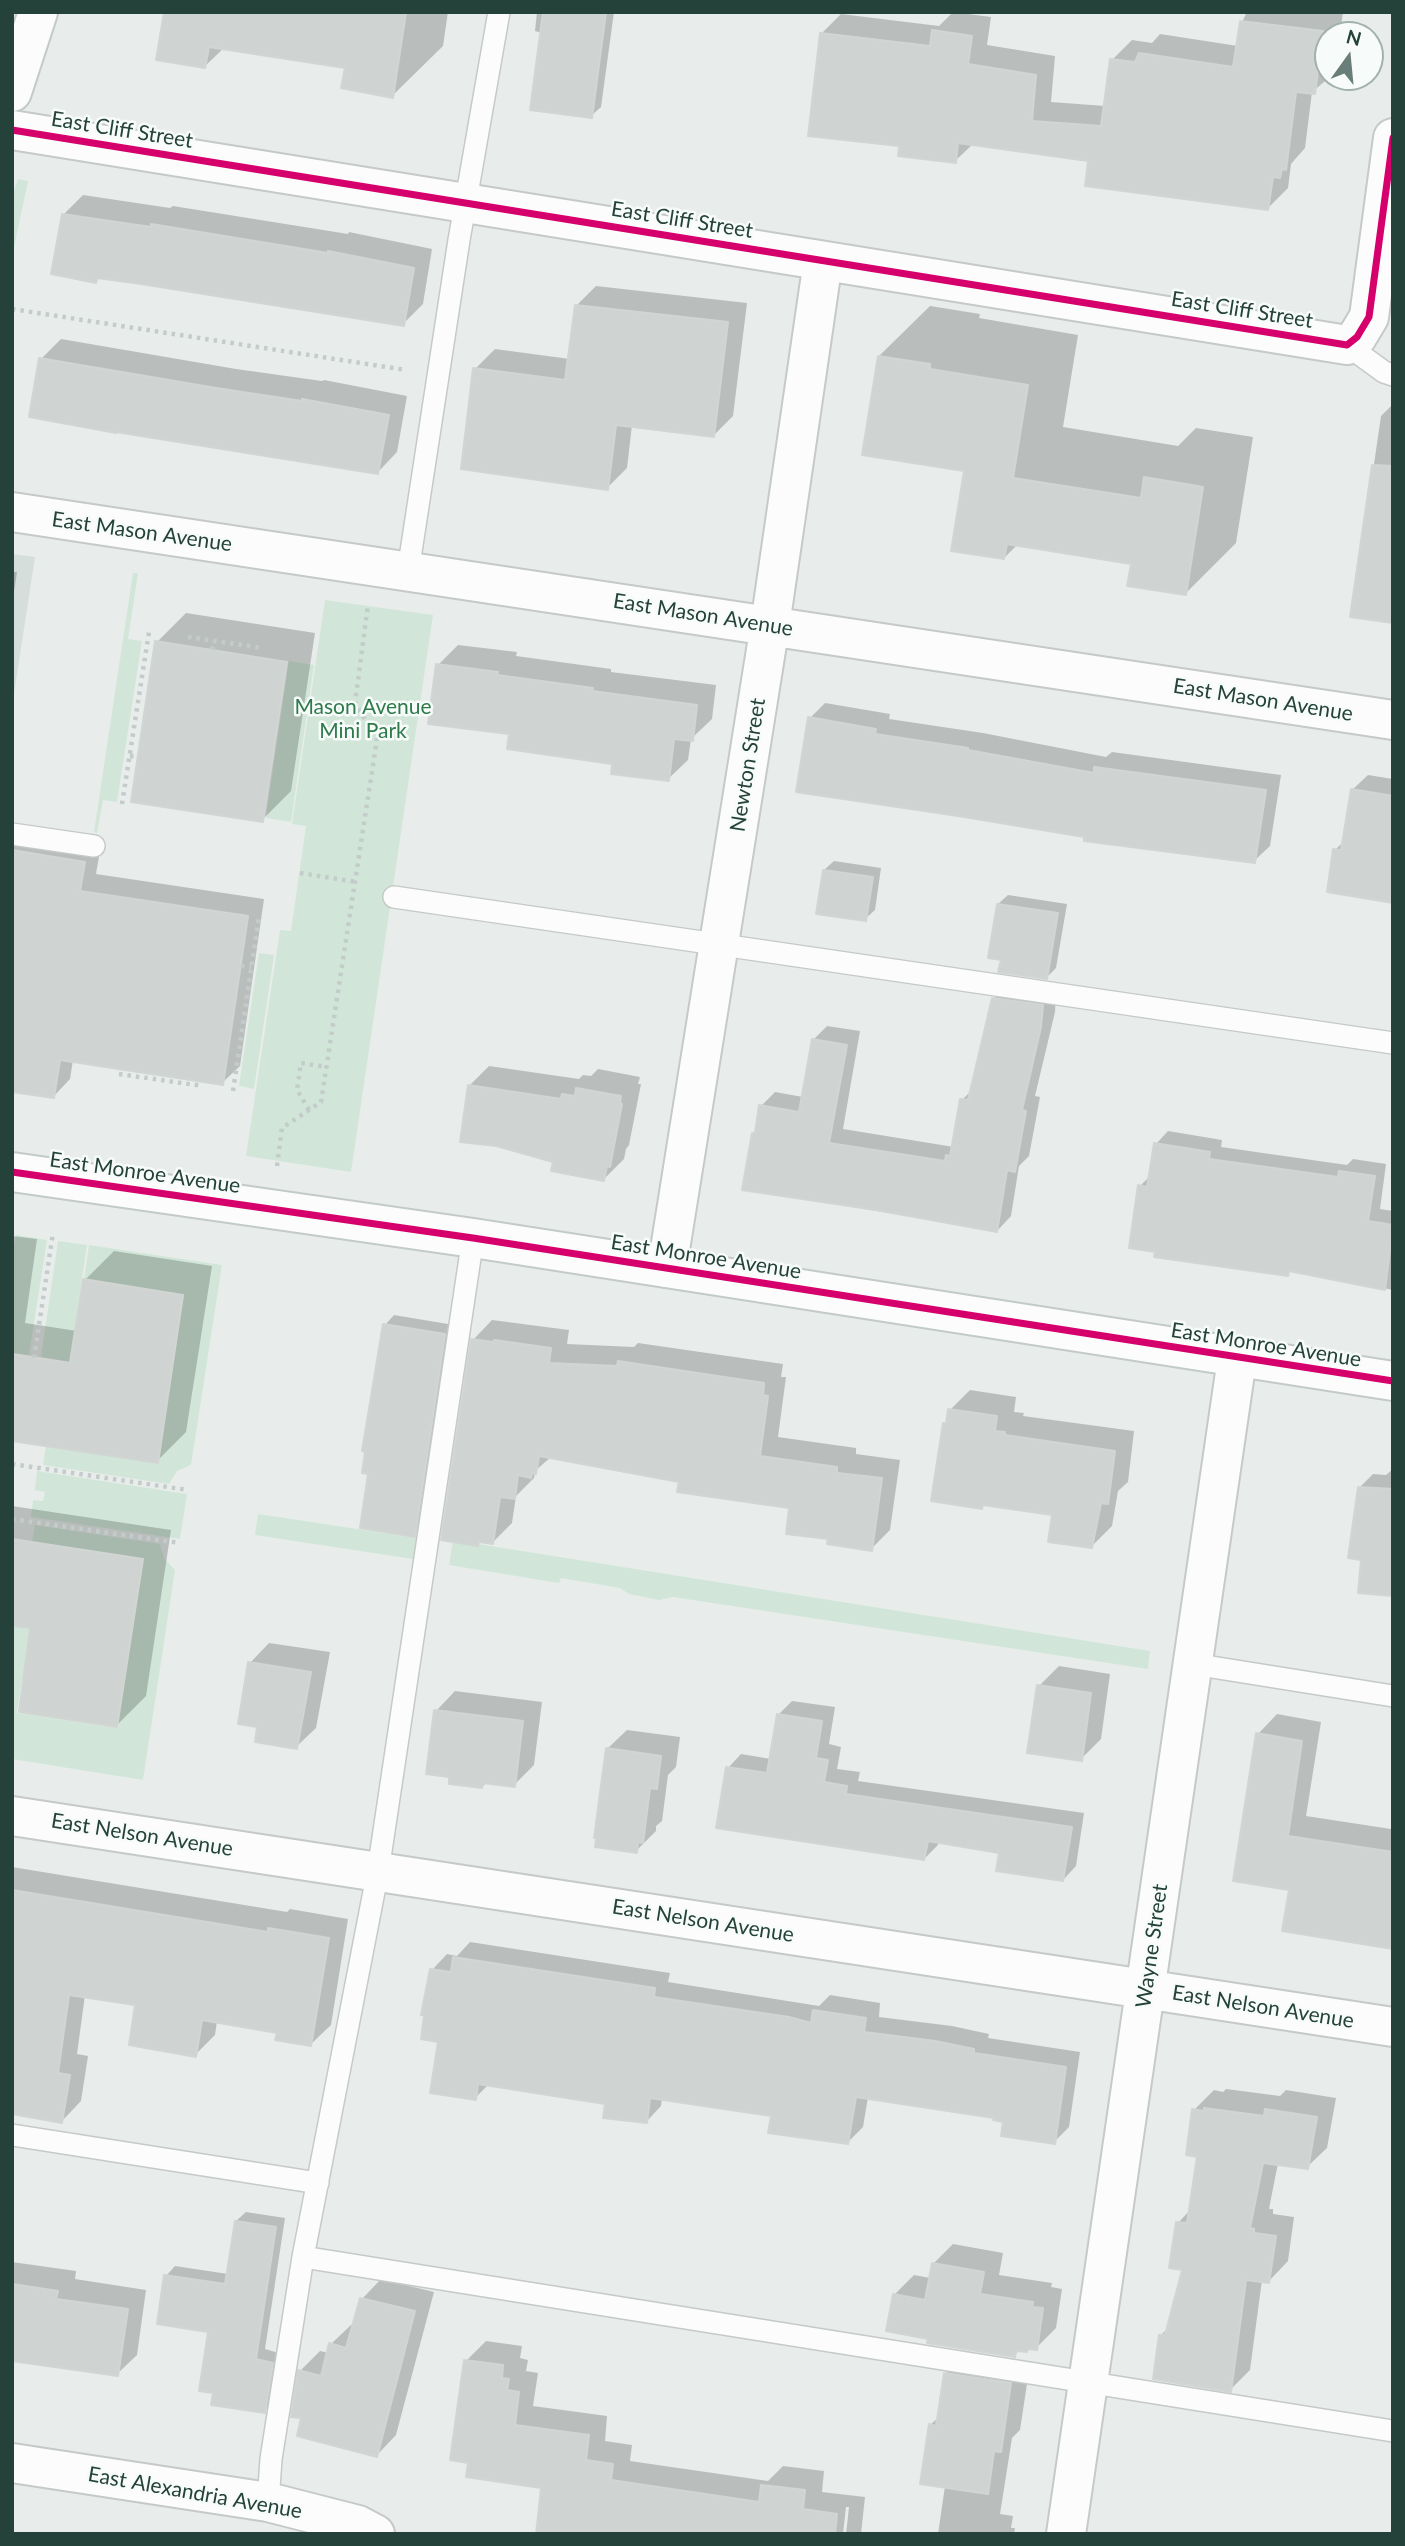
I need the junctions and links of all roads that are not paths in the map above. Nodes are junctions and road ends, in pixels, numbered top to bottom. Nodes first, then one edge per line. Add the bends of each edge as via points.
1 (38, 12) edge
2 (499, 12) edge
3 (12, 92) edge
4 (12, 130) edge
5 (1393, 138) edge
6 (467, 203) junction
7 (823, 261) junction
8 (1347, 345) junction
9 (1393, 375) edge
10 (12, 512) edge
11 (408, 571) junction
12 (770, 625) junction
13 (1393, 720) edge
14 (12, 834) edge
15 (94, 846) dead end
16 (394, 897) road end
17 (720, 943) junction
18 (1393, 1043) edge
19 (12, 1172) edge
20 (473, 1238) junction
21 (667, 1268) junction
22 (1237, 1359) junction
23 (1393, 1381) edge
24 (1193, 1664) junction
25 (1393, 1696) edge
26 (12, 1816) edge
27 (379, 1871) junction
28 (1146, 1988) junction
29 (1393, 2027) edge
30 (12, 2135) edge
31 (317, 2183) junction
32 (303, 2258) junction
33 (1088, 2383) junction
34 (1393, 2431) edge
35 (12, 2463) edge
36 (266, 2518) edge
37 (375, 2534) edge
38 (1066, 2534) edge

1 - 3 street
2 - 6 lane
4 - 6 street, East Cliff Street
5 - 8 street via 1369,317
6 - 7 street, East Cliff Street
6 - 11 lane
7 - 8 street, East Cliff Street
7 - 12 street, Newton Street
8 - 9 lane
10 - 11 street, East Mason Avenue
11 - 12 street, East Mason Avenue
12 - 13 street, East Mason Avenue
12 - 17 street, Newton Street
14 - 15 lane
16 - 17 lane
17 - 18 lane
17 - 21 street, Newton Street
19 - 20 street, East Monroe Avenue
20 - 21 street, East Monroe Avenue
20 - 27 lane via 437,1550
21 - 22 street, East Monroe Avenue
22 - 23 street, East Monroe Avenue
22 - 24 street, Wayne Street
24 - 25 lane
24 - 28 street, Wayne Street
26 - 27 street, East Nelson Avenue
27 - 28 street, East Nelson Avenue
27 - 31 lane
28 - 29 street, East Nelson Avenue
28 - 33 street, Wayne Street
30 - 31 lane
31 - 32 lane
32 - 33 lane
32 - 36 lane
33 - 34 lane
33 - 38 street, Wayne Street
35 - 36 street, East Alexandria Avenue
36 - 37 street, East Alexandria Avenue via 358,2525

